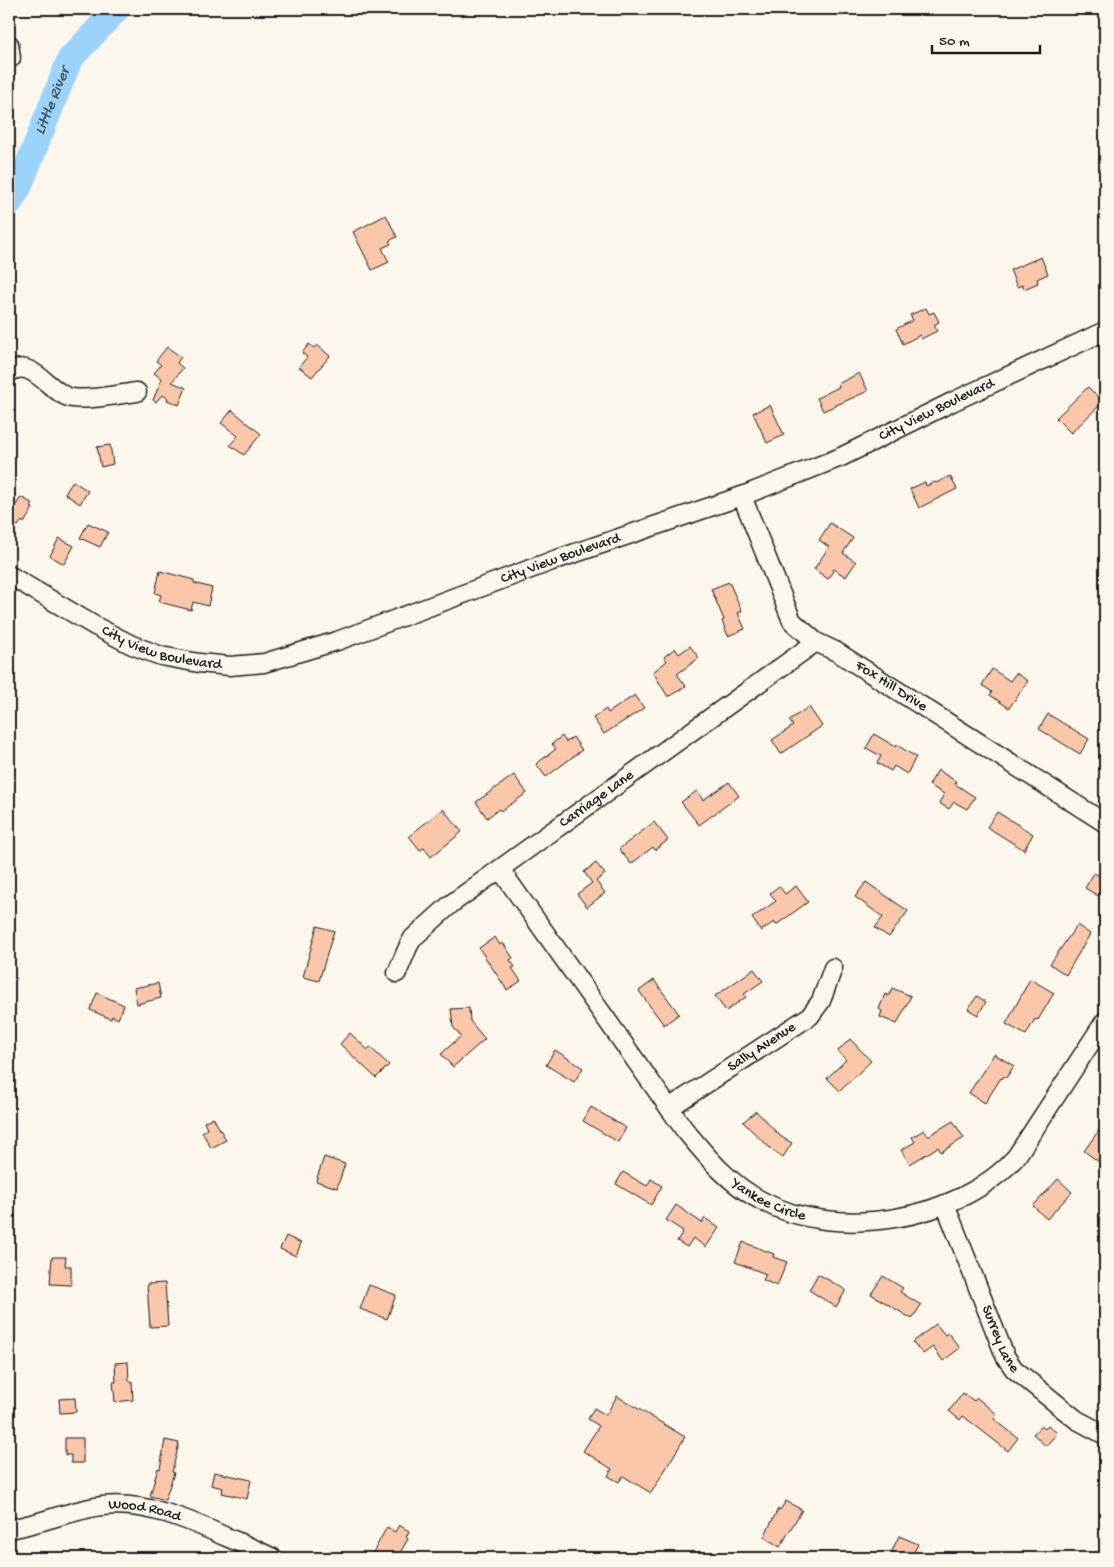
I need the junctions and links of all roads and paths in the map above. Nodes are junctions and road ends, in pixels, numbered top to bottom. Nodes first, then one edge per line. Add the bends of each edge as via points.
1 (1105, 331) edge
2 (9, 373) edge
3 (137, 392) dead end
4 (742, 496) junction
5 (9, 575) edge
6 (816, 642) junction
7 (1105, 823) edge
8 (500, 869) junction
9 (833, 968) dead end
10 (397, 973) dead end
11 (1105, 1021) edge
12 (669, 1108) junction
13 (945, 1204) junction
14 (1105, 1435) edge
15 (9, 1528) edge
16 (273, 1558) edge

1 - 4 street, City View Boulevard via 841,457
2 - 3 street via 22,367 67,397 80,399
4 - 5 street, City View Boulevard via 264,663 230,666 161,656 95,626
4 - 6 street, Fox Hill Drive via 792,621
6 - 7 street, Fox Hill Drive via 837,652
6 - 8 street, Carriage Lane
8 - 10 street, Carriage Lane via 451,904 414,938
8 - 12 street, Yankee Circle
9 - 12 street, Sally Avenue via 821,1001 810,1016
11 - 13 street, Yankee Circle via 1016,1157 985,1184
12 - 13 street, Yankee Circle via 724,1175 752,1196 785,1212 819,1220 880,1222
13 - 14 street, Surrey Lane via 1005,1356 1014,1369 1077,1420
15 - 16 street, Wood Road via 102,1506 128,1506 194,1522

